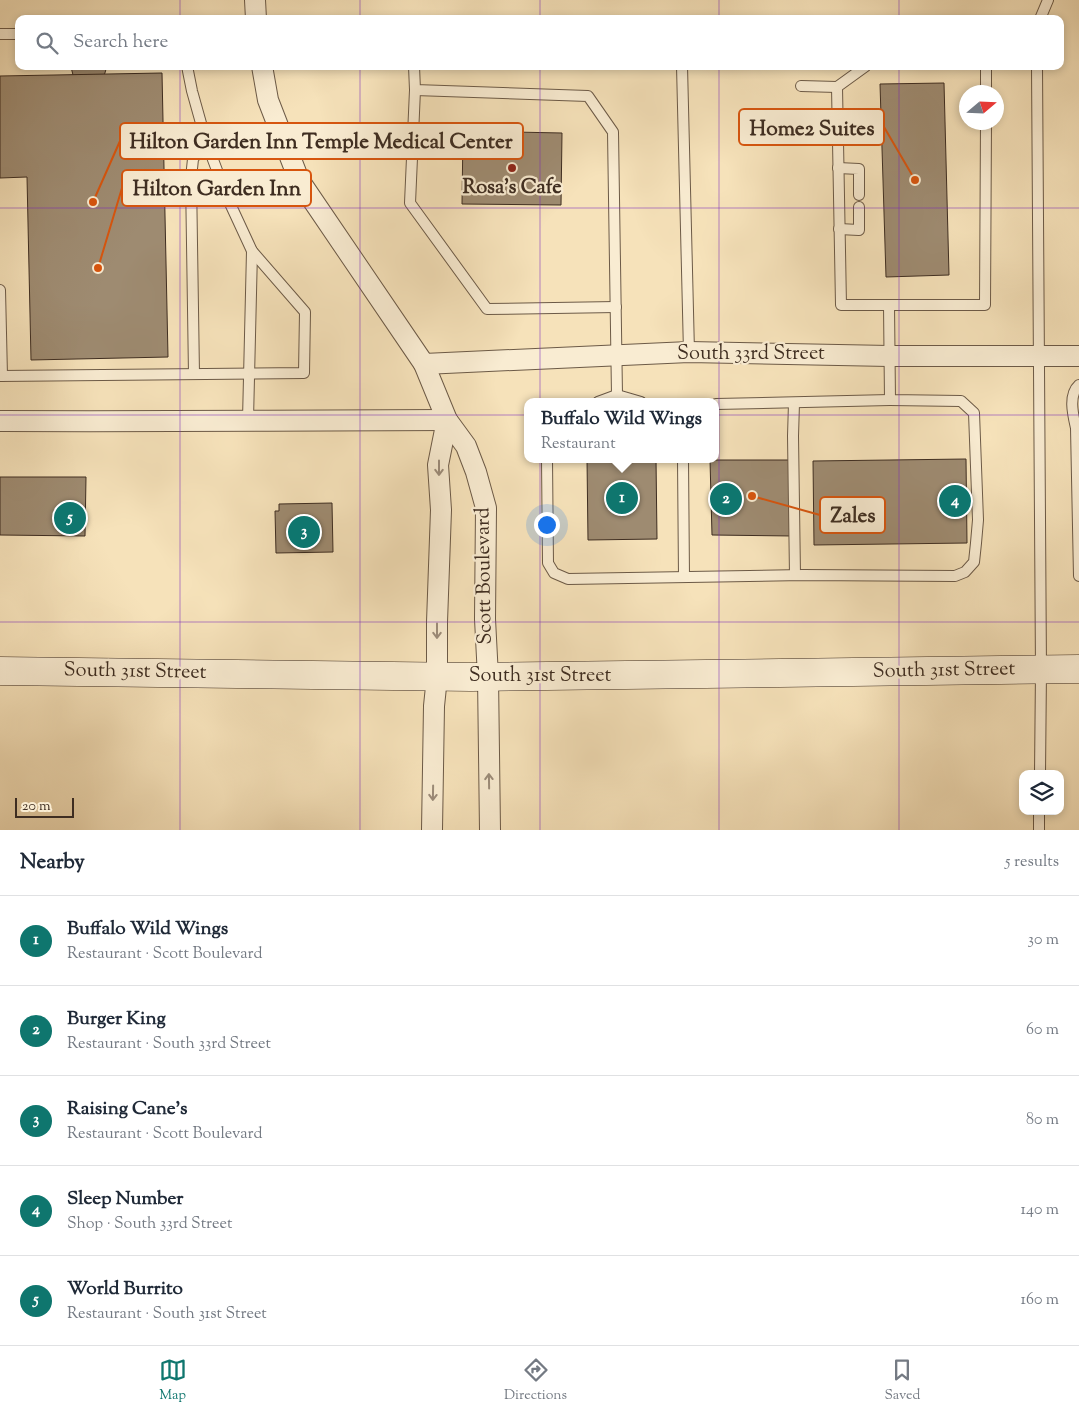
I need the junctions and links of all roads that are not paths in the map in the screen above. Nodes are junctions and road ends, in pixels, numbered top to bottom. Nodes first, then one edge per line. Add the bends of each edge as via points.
1 (255, 0) edge
2 (1048, 0) edge
3 (256, 15) edge
4 (1042, 15) edge
5 (0, 34) edge
6 (15, 34) edge
7 (188, 70) edge
8 (263, 70) edge
9 (414, 70) edge
10 (682, 70) edge
11 (860, 70) edge
12 (986, 70) edge
13 (1037, 70) edge
14 (986, 85) edge
15 (801, 86) dead end
16 (837, 87) junction
17 (415, 90) junction
18 (986, 130) edge
19 (206, 141) junction
20 (838, 168) junction
21 (859, 195) dead end
22 (859, 207) dead end
23 (839, 229) junction
24 (252, 251) junction
25 (0, 290) edge
26 (890, 305) junction
27 (616, 308) junction
28 (689, 352) junction
29 (617, 356) junction
30 (889, 356) junction
31 (1038, 356) junction
32 (1079, 356) edge
33 (424, 364) junction
34 (194, 374) junction
35 (248, 374) junction
36 (1, 376) edge
37 (1079, 385) edge
38 (617, 395) junction
39 (609, 398) edge
40 (627, 398) edge
41 (890, 400) junction
42 (794, 402) junction
43 (719, 404) edge
44 (248, 420) junction
45 (447, 420) junction
46 (0, 421) edge
47 (1078, 424) edge
48 (547, 463) edge
49 (683, 463) edge
50 (795, 575) junction
51 (1079, 576) edge
52 (684, 577) junction
53 (1041, 670) junction
54 (1079, 670) edge
55 (0, 671) edge
56 (488, 676) junction
57 (436, 677) junction
58 (1040, 770) edge
59 (1039, 815) edge
60 (432, 830) edge
61 (490, 830) edge
62 (1039, 830) edge

1 - 3 street
2 - 4 lane
5 - 6 lane
7 - 19 lane
8 - 33 street, Scott Boulevard via 268,100 299,180
9 - 17 lane
10 - 28 lane
11 - 16 lane
12 - 14 lane
13 - 31 lane
15 - 16 lane
16 - 20 lane
17 - 27 lane via 410,203 487,309
17 - 27 lane via 588,96 613,132
18 - 26 lane via 985,305
19 - 24 lane
19 - 34 lane via 193,159 191,178
20 - 21 lane via 859,169
20 - 23 lane
22 - 23 lane via 859,230
23 - 26 lane via 841,305
24 - 35 lane
24 - 35 lane via 305,312 304,373
25 - 36 lane
26 - 30 lane
27 - 29 lane
28 - 29 street, South 33rd Street
28 - 30 street, South 33rd Street
29 - 33 street, South 33rd Street
29 - 38 lane
30 - 31 street, South 33rd Street
30 - 41 lane
31 - 32 street, South 33rd Street
31 - 53 lane
33 - 45 street, Scott Boulevard
34 - 35 lane
34 - 36 lane
35 - 44 lane
37 - 47 lane via 1072,403
38 - 39 lane
38 - 40 lane
41 - 42 lane
41 - 50 lane via 961,401 974,413 978,520 974,562 965,572 955,576
42 - 43 lane
42 - 50 lane
44 - 45 street
44 - 46 street
45 - 56 street, Scott Boulevard via 466,446 486,508
45 -> 57 street via 438,465 441,510
47 - 51 lane
48 - 52 lane via 548,563 554,573 568,579
49 - 52 lane
50 - 52 lane
53 - 54 main road, South 31st Street
53 - 56 main road, South 31st Street
53 - 58 lane
55 - 57 main road, South 31st Street
56 - 57 main road, South 31st Street
61 -> 56 street, Scott Boulevard
57 -> 60 street
59 - 62 lane

